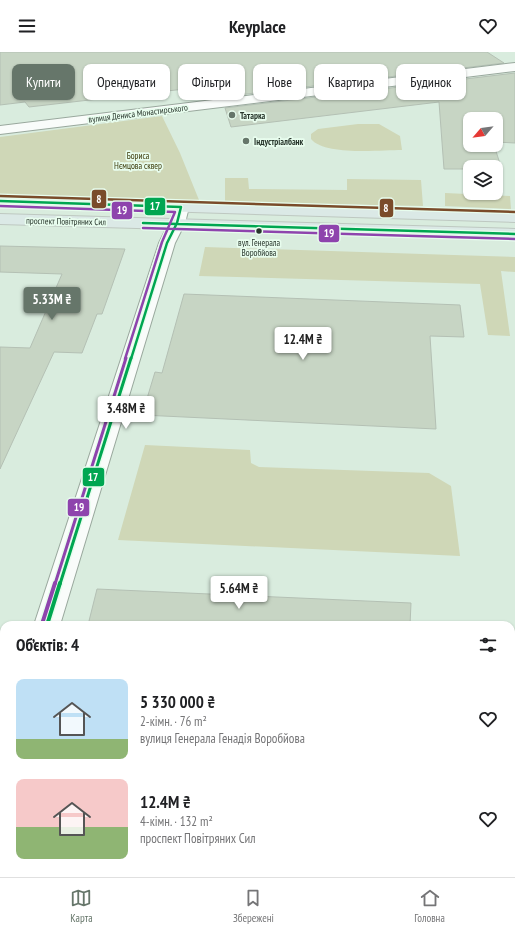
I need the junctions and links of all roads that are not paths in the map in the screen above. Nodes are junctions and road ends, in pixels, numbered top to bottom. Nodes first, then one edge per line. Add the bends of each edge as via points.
1 (515, 68) edge
2 (0, 130) edge
3 (0, 201) edge
4 (179, 215) junction
5 (515, 217) edge
6 (0, 219) edge
7 (515, 234) edge
8 (48, 621) edge

1 - 2 street, вулиця Дениса Монастирського
3 - 4 main road, проспект Повітряних Сил
4 - 5 main road, проспект Повітряних Сил
4 - 6 main road, проспект Повітряних Сил
4 - 7 main road, проспект Повітряних Сил
4 - 8 street via 165,251

